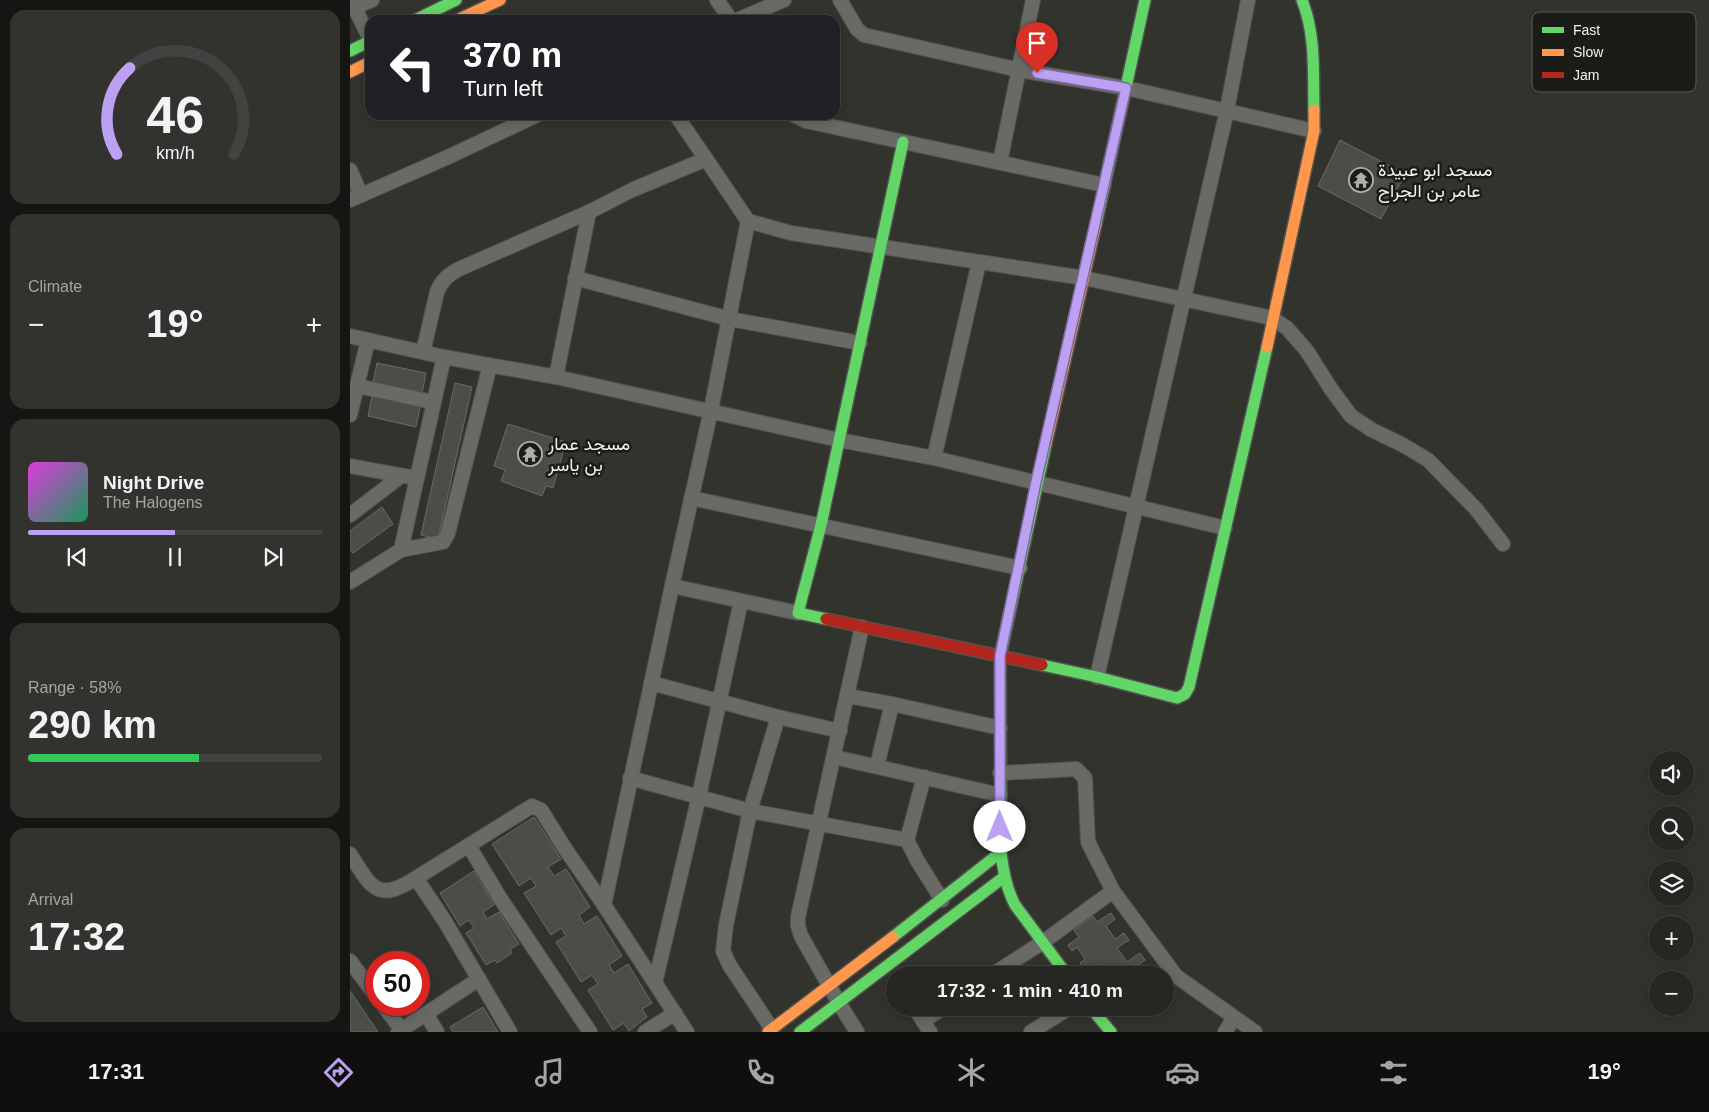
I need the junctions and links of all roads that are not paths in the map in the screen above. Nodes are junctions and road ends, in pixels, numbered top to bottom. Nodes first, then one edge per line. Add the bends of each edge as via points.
1 (372, 0) edge
2 (456, 0) edge
3 (500, 0) edge
4 (717, 0) edge
5 (784, 0) edge
6 (840, 0) edge
7 (1033, 0) edge
8 (1146, 0) edge
9 (1248, 0) edge
10 (1302, 0) edge
11 (353, 3) edge
12 (425, 15) edge
13 (468, 15) edge
14 (728, 15) edge
15 (749, 15) edge
16 (365, 29) edge
17 (365, 43) edge
18 (350, 51) edge
19 (365, 64) edge
20 (1019, 70) junction
21 (350, 72) edge
22 (1126, 88) junction
23 (1227, 110) junction
24 (526, 120) edge
25 (679, 120) edge
26 (804, 120) edge
27 (1314, 131) junction
28 (904, 142) junction
29 (706, 159) junction
30 (1000, 162) junction
31 (350, 170) edge
32 (1104, 185) junction
33 (353, 200) edge
34 (589, 212) junction
35 (748, 221) junction
36 (881, 247) junction
37 (979, 262) junction
38 (575, 278) junction
39 (1084, 278) junction
40 (1183, 298) junction
41 (1272, 318) junction
42 (730, 319) junction
43 (350, 336) edge
44 (368, 340) junction
45 (860, 343) junction
46 (423, 352) junction
47 (444, 357) junction
48 (490, 365) junction
49 (556, 376) junction
50 (357, 386) junction
51 (434, 402) junction
52 (711, 410) junction
53 (350, 414) edge
54 (839, 440) junction
55 (934, 458) junction
56 (350, 466) edge
57 (401, 476) junction
58 (416, 478) junction
59 (1036, 482) junction
60 (691, 498) junction
61 (1137, 506) junction
62 (350, 515) edge
63 (821, 526) junction
64 (1225, 528) junction
65 (1503, 544) dead end
66 (401, 550) junction
67 (1020, 568) junction
68 (350, 582) edge
69 (672, 586) junction
70 (741, 600) junction
71 (798, 613) junction
72 (862, 627) junction
73 (1000, 656) junction
74 (1097, 677) junction
75 (651, 683) junction
76 (848, 696) junction
77 (719, 702) junction
78 (892, 704) junction
79 (778, 717) junction
80 (1000, 728) junction
81 (840, 730) junction
82 (834, 757) junction
83 (877, 766) junction
84 (1000, 773) junction
85 (924, 776) junction
86 (630, 778) junction
87 (1000, 795) junction
88 (699, 796) junction
89 (750, 811) junction
90 (818, 823) junction
91 (907, 840) junction
92 (469, 846) junction
93 (1001, 852) junction
94 (350, 854) edge
95 (1004, 877) junction
96 (416, 878) junction
97 (1113, 891) junction
98 (942, 900) junction
99 (604, 905) junction
100 (1043, 942) junction
101 (350, 961) edge
102 (897, 966) edge
103 (1006, 966) edge
104 (1060, 966) edge
105 (886, 974) edge
106 (479, 979) junction
107 (365, 981) edge
108 (655, 983) junction
109 (829, 985) junction
110 (839, 1004) junction
111 (430, 1011) edge
112 (674, 1013) junction
113 (390, 1016) edge
114 (423, 1016) edge
115 (427, 1016) edge
116 (935, 1016) edge
117 (1056, 1016) edge
118 (1098, 1016) edge
119 (1234, 1018) junction
120 (926, 1026) edge
121 (399, 1030) edge
122 (770, 1031) edge
123 (437, 1032) edge
124 (510, 1032) edge
125 (590, 1032) edge
126 (645, 1032) edge
127 (686, 1032) edge
128 (800, 1032) edge
129 (857, 1032) edge
130 (1031, 1032) edge
131 (1111, 1032) edge
132 (1225, 1032) edge
133 (1255, 1032) edge

1 - 11 street
2 - 12 street
3 - 13 street
4 - 14 street
5 - 15 street
6 - 20 street via 864,35
7 - 20 street
8 - 22 street
9 - 23 street
10 - 27 street via 1312,36
11 - 16 street
17 - 18 street
19 - 21 street
20 - 22 street
20 - 30 street
22 - 23 street
22 - 32 street
23 - 27 street
23 - 40 street
24 - 33 street
25 - 29 street
26 - 28 street
27 - 41 street
28 - 30 street
28 - 36 street
29 - 34 street
29 - 35 street
30 - 32 street
31 - 33 street
32 - 39 street
34 - 38 street
34 - 46 street via 448,276 437,292
35 - 36 street via 791,233
35 - 42 street
36 - 37 street
36 - 45 street
37 - 39 street
37 - 55 street
38 - 42 street
38 - 49 street
39 - 40 street
39 - 59 street
40 - 41 street
40 - 61 street
41 - 64 street
41 - 65 street via 1287,328 1307,351 1351,416 1428,460 1476,509
42 - 45 street
42 - 52 street
43 - 44 street
44 - 46 street
44 - 50 street
45 - 54 street
46 - 47 street
47 - 48 street
47 - 51 street
48 - 49 street
48 - 66 street via 448,533 443,542
49 - 52 street
50 - 51 street
50 - 53 street
51 - 58 street
52 - 54 street
52 - 60 street
54 - 55 street
54 - 63 street
55 - 59 street
56 - 57 street
57 - 58 street
57 - 62 street
58 - 66 street
59 - 61 street
59 - 67 street
60 - 63 street
60 - 69 street
61 - 64 street
61 - 74 street
63 - 67 street
63 - 71 street
64 - 74 street via 1185,694 1178,698
66 - 68 street
67 - 73 street
69 - 70 street
69 - 75 street
70 - 71 street
70 - 77 street
71 - 72 street
72 - 73 street
72 - 76 street
73 - 74 street
73 - 80 street
75 - 77 street
75 - 86 street
76 - 78 street
76 - 81 street
77 - 79 street
77 - 88 street
78 - 80 street
78 - 83 street
79 - 81 street
79 - 89 street
80 - 84 street
81 - 82 street
82 - 83 street
82 - 90 street
83 - 85 street
84 - 87 street
84 - 97 street via 1076,769 1081,772 1085,778 1088,842
85 - 87 street
85 - 91 street
86 - 88 street
86 - 99 street
87 - 93 street
88 - 89 street
88 - 108 street
89 - 90 street
89 - 122 street via 723,951
90 - 91 street
90 - 109 street via 798,926
91 - 98 street
92 - 96 street
92 - 99 street via 532,806 537,807
92 - 125 street
93 - 95 street
93 - 98 street
94 - 96 street via 371,885 379,890 389,891
95 - 100 street via 1015,906
95 - 102 street
96 - 106 street
97 - 100 street
97 - 119 street via 1176,976
98 - 109 street
99 - 108 street
100 - 103 street
100 - 104 street
101 - 107 street
105 - 110 street
106 - 111 street
106 - 124 street
108 - 112 street
109 - 110 street
109 - 122 street
110 - 128 street
110 - 129 street
112 - 126 street
112 - 127 street
113 - 121 street
114 - 121 street
115 - 123 street
116 - 120 street
117 - 130 street
118 - 131 street
119 - 132 street
119 - 133 street

